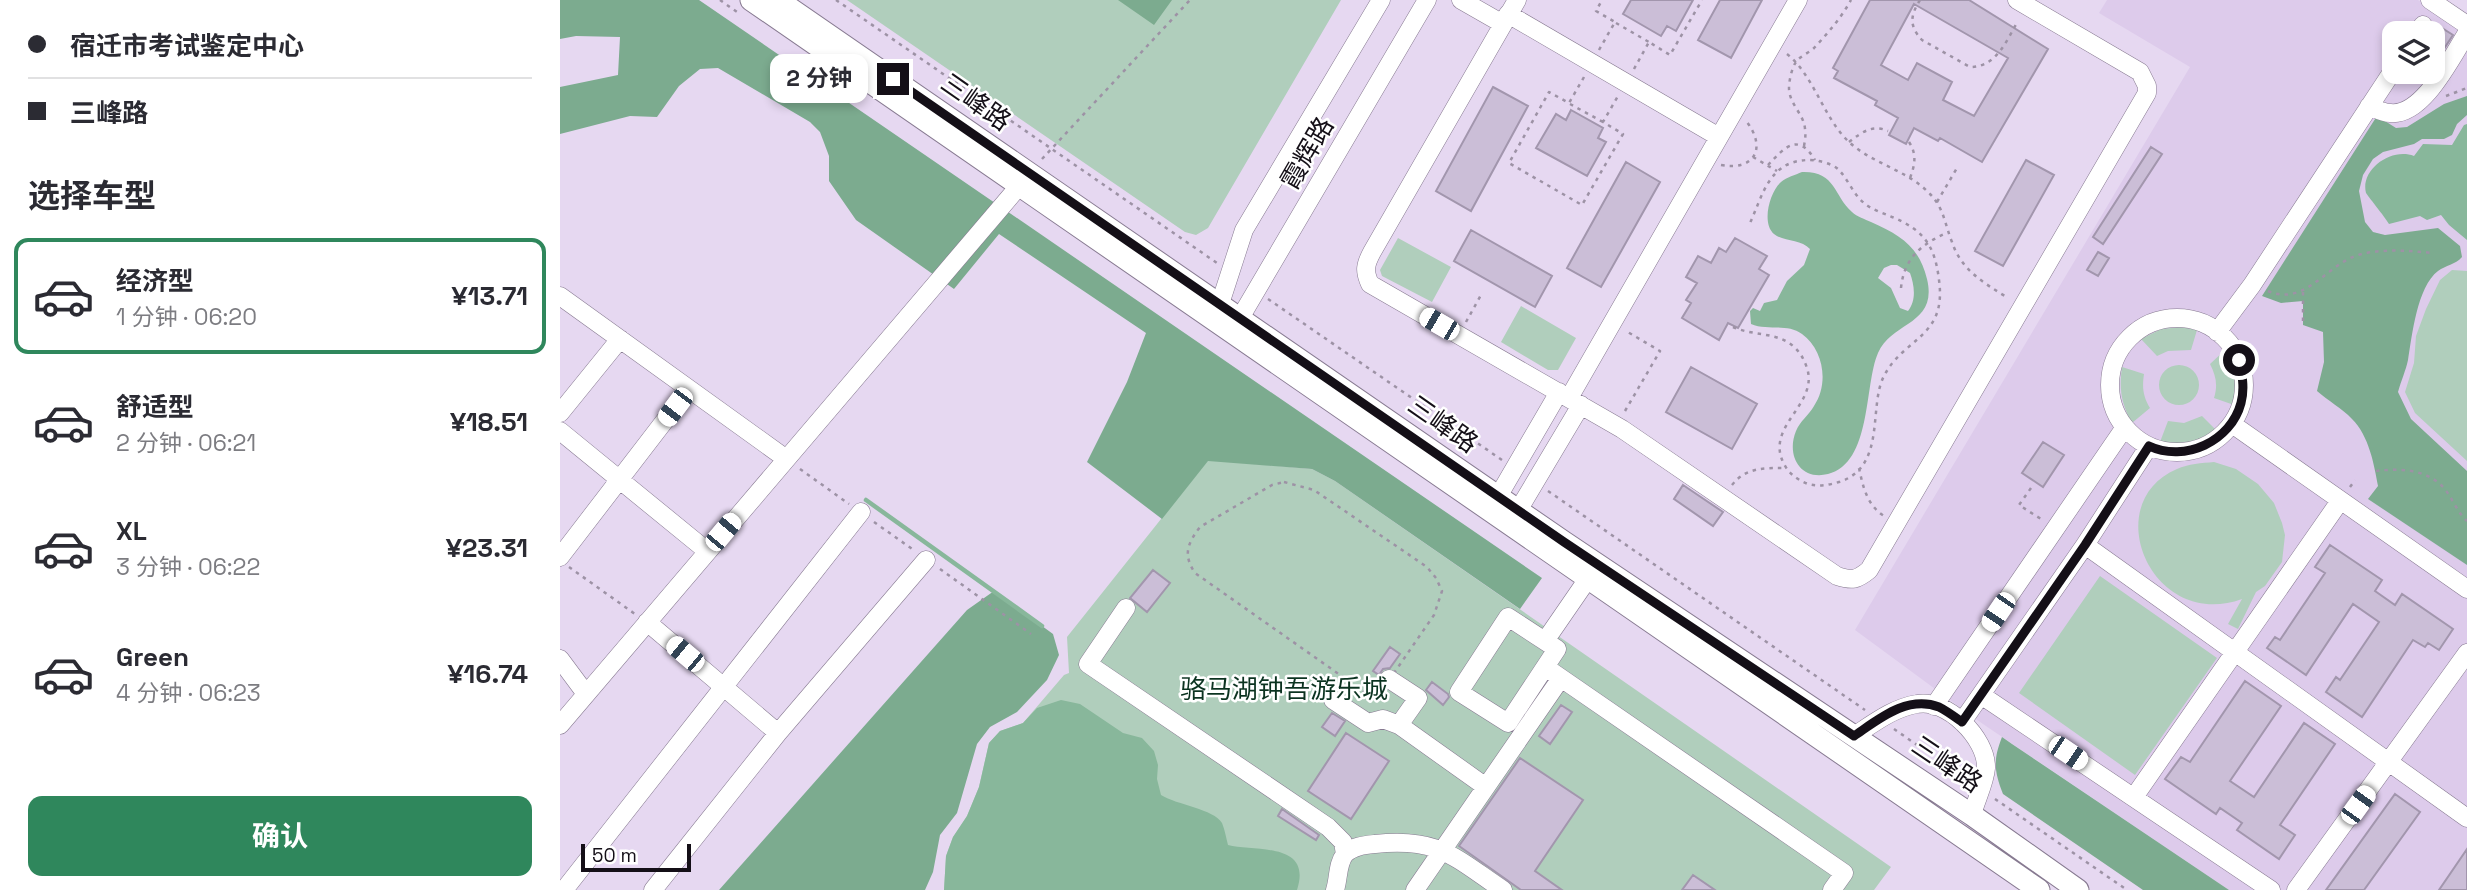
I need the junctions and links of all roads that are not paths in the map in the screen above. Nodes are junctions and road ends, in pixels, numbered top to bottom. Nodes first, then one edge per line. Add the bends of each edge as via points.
1 (751, 0) edge
2 (778, 0) edge
3 (1381, 0) edge
4 (1427, 0) edge
5 (1461, 0) edge
6 (1798, 0) edge
7 (2435, 1) edge
8 (2022, 3) edge
9 (1508, 9) edge
10 (2467, 25) edge
11 (2467, 33) edge
12 (2384, 84) edge
13 (2369, 106) junction
14 (1719, 137) junction
15 (1025, 179) junction
16 (560, 296) edge
17 (1215, 312) junction
18 (1236, 326) junction
19 (2217, 332) junction
20 (620, 339) junction
21 (689, 389) junction
22 (1569, 399) junction
23 (560, 413) edge
24 (2232, 424) junction
25 (2125, 427) junction
26 (560, 431) edge
27 (2149, 446) junction
28 (785, 458) junction
29 (619, 480) junction
30 (2340, 501) junction
31 (1494, 504) junction
32 (860, 512) road end
33 (1514, 517) junction
34 (2085, 545) junction
35 (707, 551) junction
36 (561, 559) edge
37 (926, 559) road end
38 (1593, 571) junction
39 (2467, 589) edge
40 (1126, 608) dead end
41 (647, 622) junction
42 (1545, 641) junction
43 (2235, 652) junction
44 (2467, 653) edge
45 (560, 659) edge
46 (1545, 667) junction
47 (1561, 678) junction
48 (1390, 679) road end
49 (724, 686) junction
50 (586, 694) junction
51 (1981, 695) junction
52 (1333, 700) dead end
53 (1934, 706) junction
54 (1962, 722) junction
55 (560, 725) edge
56 (1399, 725) junction
57 (778, 733) junction
58 (1854, 736) junction
59 (2389, 762) junction
60 (1486, 788) junction
61 (2134, 797) junction
62 (1972, 815) junction
63 (2467, 818) edge
64 (1443, 849) junction
65 (1346, 854) junction
66 (564, 890) edge
67 (653, 890) edge
68 (1335, 890) edge
69 (1415, 890) edge
70 (1503, 890) edge
71 (1832, 890) edge
72 (2039, 890) edge
73 (2078, 890) edge
74 (2271, 890) edge
75 (2295, 890) edge

1 - 15 main road, 三峰路
2 - 15 main road, 三峰路
3 - 17 street, 霞辉路 via 1244,230
4 - 18 street, 霞辉路
5 - 9 street
6 - 14 street
7 - 10 street
8 - 22 street via 2140,72 2147,86 2143,102 1868,570 1858,579 1838,576
9 - 14 street
9 - 22 street via 1365,265 1366,275 1370,284
11 - 13 street via 2430,91 2404,112
12 - 13 street
13 - 19 street
14 - 22 street
15 - 17 main road, 三峰路
15 - 28 street
16 - 20 street
17 - 18 main road, 三峰路
18 - 31 main road, 三峰路
19 - 24 street via 2239,360 2244,381
19 - 25 street via 2190,319 2167,318 2128,338 2110,378 2111,400
20 - 21 street
20 - 23 street
21 - 28 street
21 - 29 street
22 - 31 street via 1514,468
22 - 33 street
24 - 27 street via 2216,440 2196,449 2175,452
24 - 30 street
25 - 27 street
25 - 53 street
26 - 29 street
27 - 34 street
28 - 35 street
29 - 35 street
29 - 36 street
30 - 39 street
30 - 43 street
31 - 33 main road, 三峰路
32 - 49 street
33 - 38 main road, 三峰路
34 - 43 street
34 - 51 street
35 - 41 street
37 - 57 street
38 - 42 street
38 - 58 main road, 三峰路
38 - 72 main road, 三峰路
40 - 65 street via 1088,663 1328,827 1343,842
41 - 49 street
41 - 50 street
42 - 46 street via 1556,649
42 - 46 street via 1508,617 1459,691 1508,723
43 - 59 street
43 - 61 street
44 - 59 street
45 - 50 street
46 - 47 street
47 - 60 street
47 - 71 street via 1844,873
48 - 56 street via 1418,698
49 - 57 street
49 - 66 street
50 - 55 street
51 - 54 street
51 - 61 street
52 - 56 street via 1368,723 1383,719
53 - 54 street
53 - 58 street via 1920,703 1892,711
54 - 62 street via 1980,744 1986,767
56 - 60 street
57 - 67 street
58 - 62 main road, 三峰路
59 - 63 street
59 - 75 street
60 - 64 street
61 - 74 street
62 - 73 main road, 三峰路
64 - 65 street via 1409,842 1358,846
64 - 69 street
64 - 70 street
65 - 68 street

